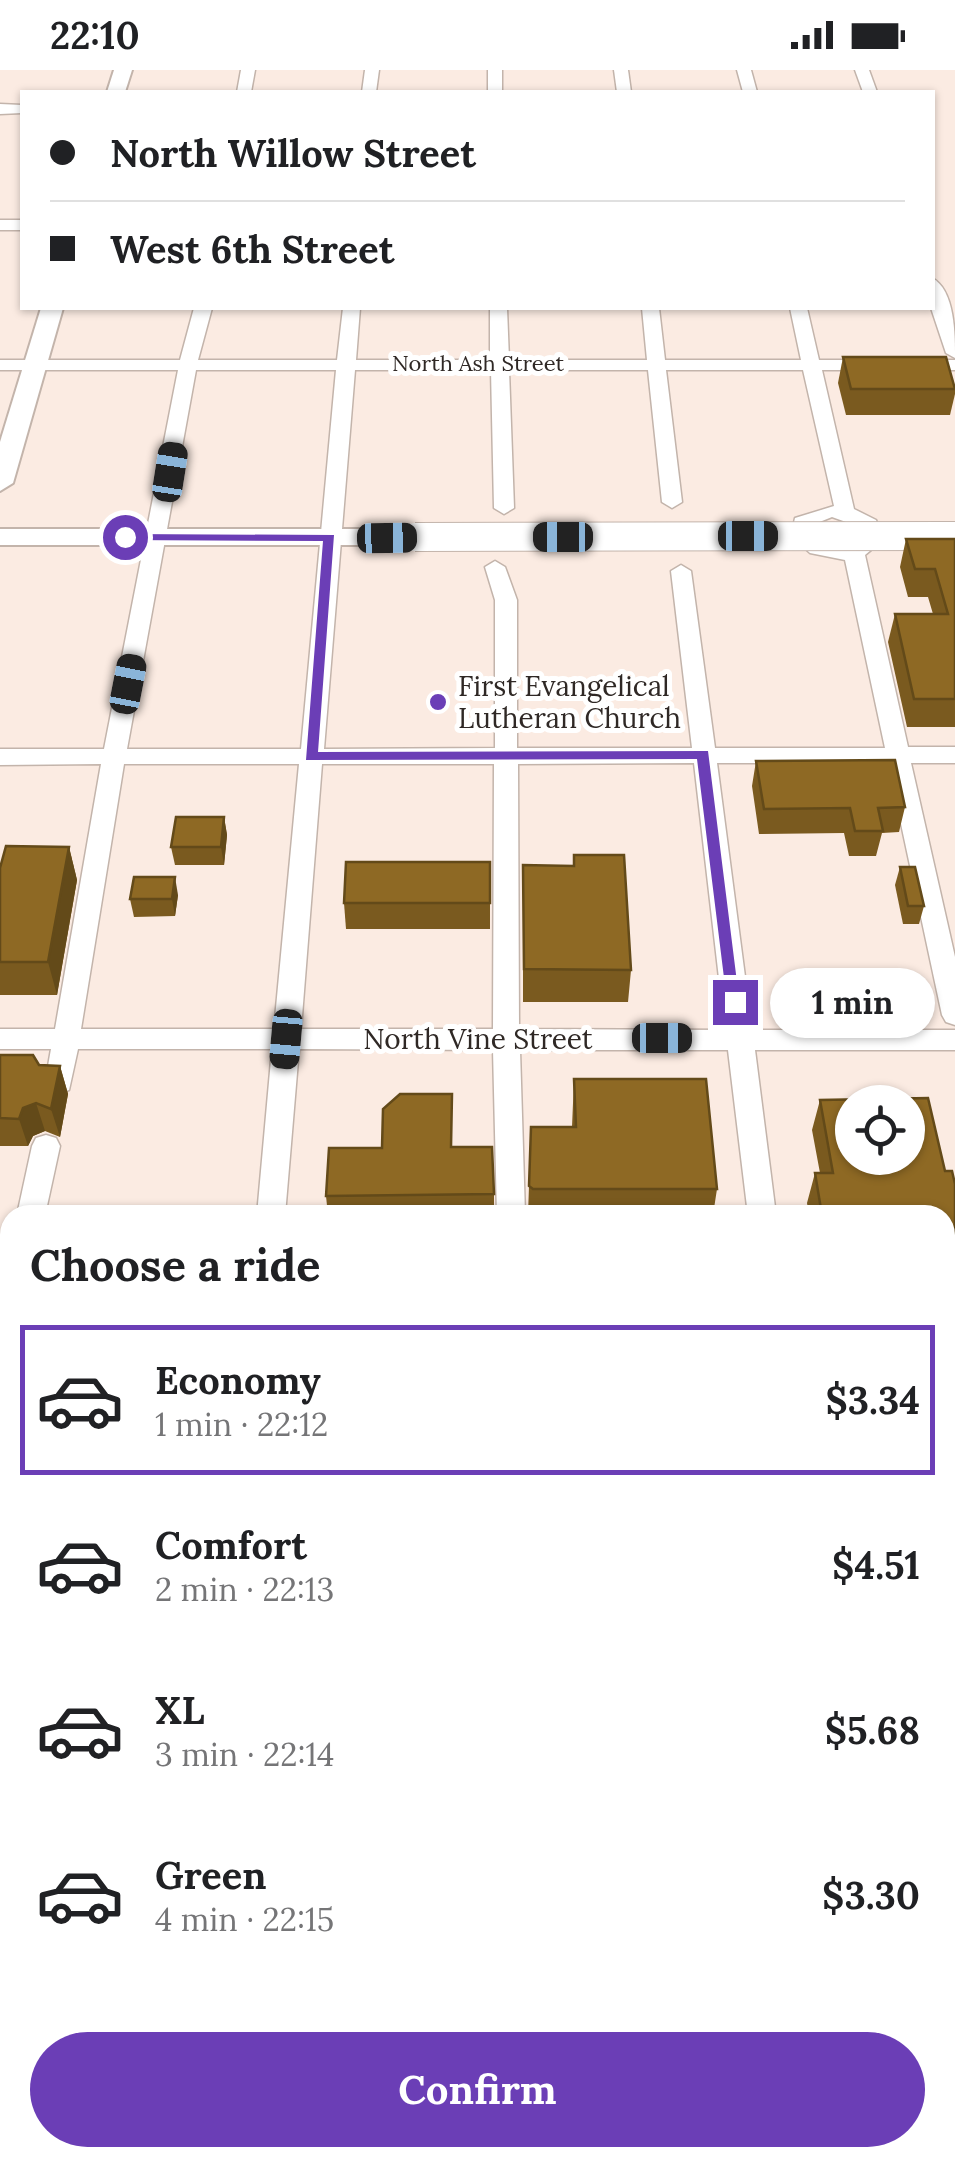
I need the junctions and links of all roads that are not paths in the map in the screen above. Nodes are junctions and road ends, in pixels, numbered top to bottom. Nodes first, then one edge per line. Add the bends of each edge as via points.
1 (935, 291) edge
2 (51, 310) edge
3 (202, 310) edge
4 (350, 310) edge
5 (498, 310) edge
6 (650, 310) edge
7 (798, 310) edge
8 (955, 353) edge
9 (811, 363) junction
10 (188, 364) junction
11 (346, 364) junction
12 (499, 364) junction
13 (656, 364) junction
14 (0, 365) edge
15 (34, 365) junction
16 (955, 365) edge
17 (0, 483) edge
18 (672, 502) dead end
19 (504, 508) dead end
20 (845, 512) junction
21 (874, 532) junction
22 (955, 534) edge
23 (0, 537) edge
24 (158, 537) junction
25 (330, 538) junction
26 (854, 553) junction
27 (496, 567) dead end
28 (681, 571) dead end
29 (703, 754) junction
30 (899, 754) junction
31 (955, 754) edge
32 (311, 756) junction
33 (507, 756) junction
34 (0, 757) edge
35 (114, 757) junction
36 (955, 1015) edge
37 (506, 1038) junction
38 (739, 1038) junction
39 (0, 1039) edge
40 (67, 1039) junction
41 (286, 1039) junction
42 (955, 1040) edge
43 (59, 1083) edge
44 (46, 1146) dead end
45 (33, 1205) edge
46 (272, 1205) edge
47 (511, 1205) edge
48 (761, 1205) edge

1 - 8 street
2 - 15 main road
3 - 10 street
4 - 11 street
5 - 12 street
6 - 13 street
7 - 9 street
9 - 13 street, North Ash Street
9 - 16 street, North Ash Street
9 - 20 street
10 - 11 street, North Ash Street
10 - 15 street, North Ash Street
10 - 24 street
11 - 12 street, North Ash Street
11 - 25 street
12 - 13 street, North Ash Street
12 - 19 street
13 - 18 street
14 - 15 street, North Ash Street
15 - 17 main road
20 - 21 street
20 - 26 street via 809,516 801,536 816,550
21 - 22 street
21 - 26 street
22 - 25 main road, bridge
23 - 24 main road
24 - 25 main road
24 - 35 street
25 - 32 street
26 - 30 street
27 - 33 street via 506,600
28 - 29 street
29 - 30 street
29 - 33 street
29 - 38 street
30 - 31 street
30 - 36 street
32 - 33 street
32 - 35 street
32 - 41 street
33 - 37 street
34 - 35 street
35 - 40 street
37 - 38 street, North Vine Street
37 - 41 street, North Vine Street
37 - 47 street
38 - 42 street, North Vine Street
38 - 48 street
39 - 40 street, North Vine Street
40 - 41 street, North Vine Street
40 - 43 street
41 - 46 street
44 - 45 street

